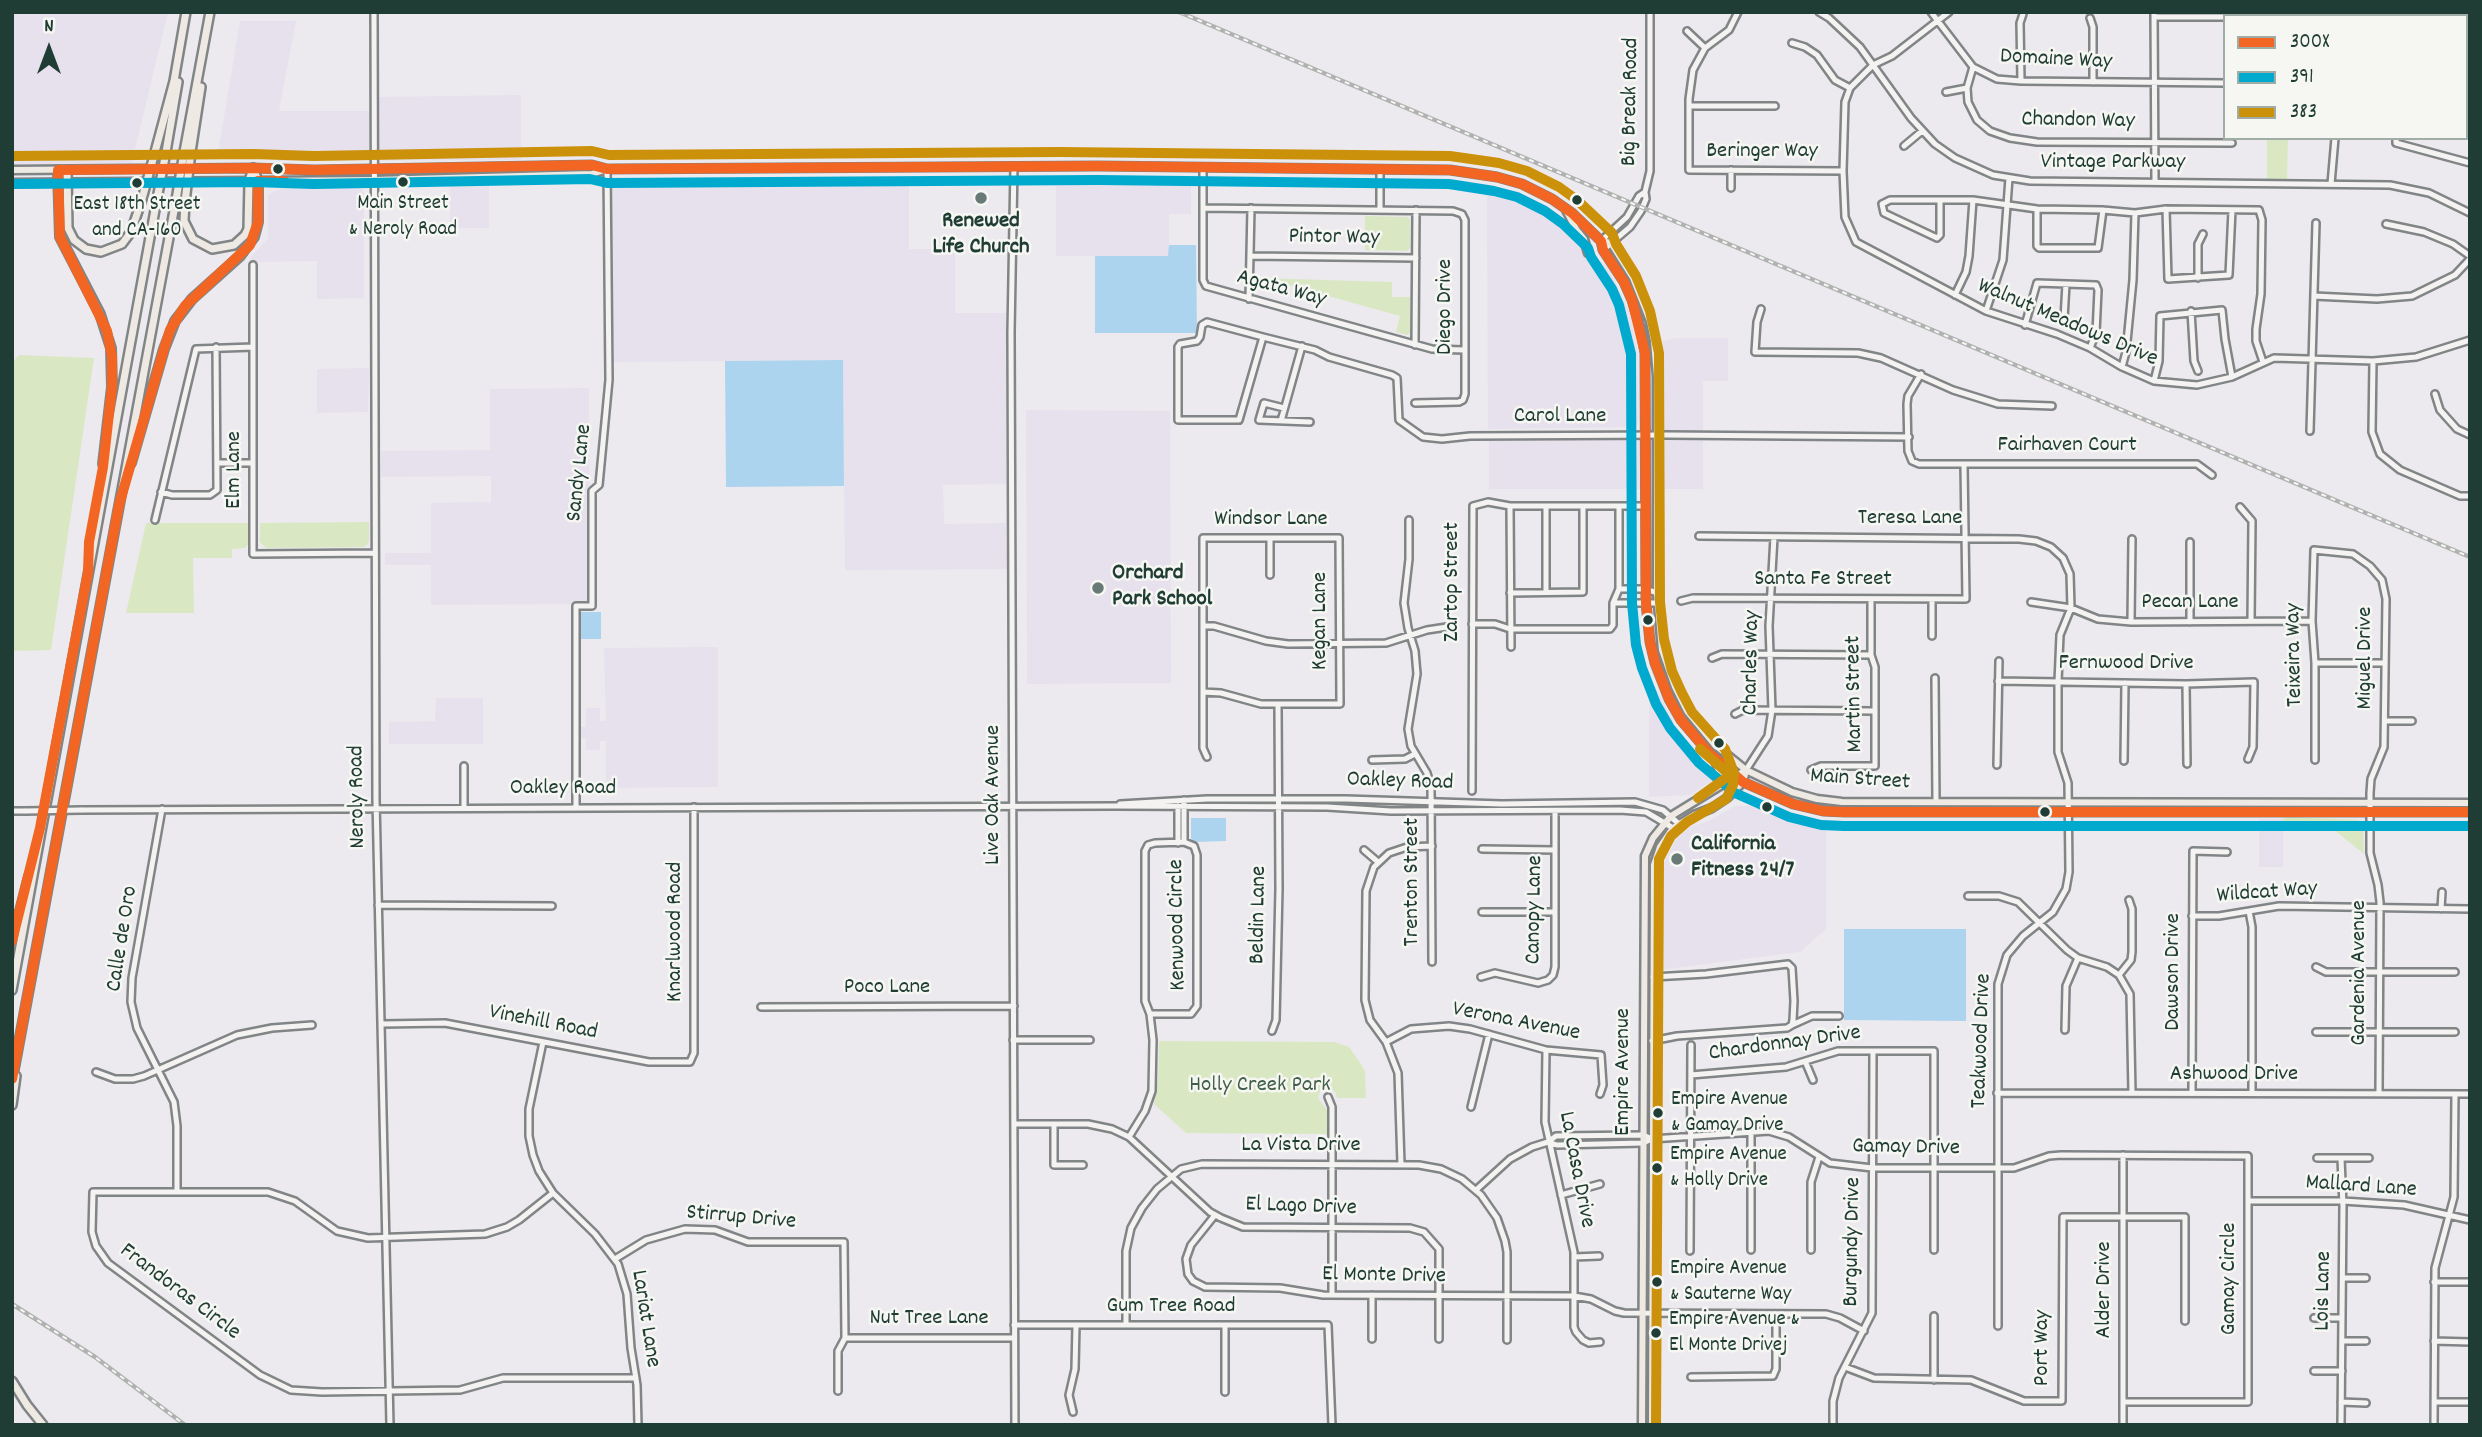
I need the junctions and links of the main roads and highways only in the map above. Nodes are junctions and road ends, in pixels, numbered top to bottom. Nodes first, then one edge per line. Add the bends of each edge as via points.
1 (188, 12) edge
2 (210, 16) edge
3 (188, 152) junction
4 (253, 168) junction
5 (607, 169) junction
6 (12, 170) edge
7 (63, 170) junction
8 (253, 181) junction
9 (58, 182) junction
10 (12, 183) edge
11 (67, 183) junction
12 (1566, 208) junction
13 (1601, 241) junction
14 (1588, 253) dead end
15 (119, 505) junction
16 (88, 572) junction
17 (1713, 757) junction
18 (1746, 770) junction
19 (1735, 776) junction
20 (1743, 782) junction
21 (1716, 789) junction
22 (2470, 803) edge
23 (2470, 812) edge
24 (40, 828) junction
25 (12, 942) edge
26 (12, 990) edge
27 (1643, 1006) junction
28 (1652, 1039) junction
29 (20, 1041) junction
30 (12, 1080) edge
31 (12, 1105) edge
32 (12, 1381) edge
33 (43, 1425) edge
34 (1642, 1425) edge
35 (1651, 1425) edge

1 - 11 highway, bridge via 155,152 127,239 115,249 101,252 79,245 68,228
1 - 16 highway, bridge
2 - 3 highway
3 - 8 highway, bridge via 184,220 193,239 205,247 226,248 240,241 248,229
3 - 15 highway, bridge
4 - 5 main road via 592,165
4 - 7 main road
4 - 8 highway
5 - 8 main road via 592,174
5 - 12 main road via 1450,170 1522,184
6 - 7 main road
7 - 9 highway
7 - 11 highway
8 - 11 main road
8 - 15 highway via 258,222 250,245 192,299 170,330
9 - 10 main road
9 - 11 main road
9 - 16 highway via 60,237 104,323 112,357
12 - 13 main road
12 - 14 main road
13 - 17 main road, Main Street via 1624,282 1645,353 1650,642 1662,684 1681,720
13 - 18 main road, Main Street via 1611,243 1633,278 1650,321 1656,355 1657,603 1664,659 1687,711 1716,745
15 - 29 highway
16 - 24 highway
17 - 19 main road, Main Street
17 - 21 main road via 1720,774
18 - 19 main road, Empire Avenue
18 - 20 main road, Charles Way
18 - 22 main road, Main Street via 1773,785 1842,802
19 - 20 main road, Main Street
19 - 21 main road, Empire Avenue
20 - 23 main road, Main Street via 1823,811
20 - 28 main road, Empire Avenue via 1712,808 1676,826 1660,847 1654,865
21 - 27 main road, Empire Avenue via 1671,816 1645,856
24 - 25 highway
24 - 26 highway
27 - 28 main road via 1647,1037
27 - 34 main road, Empire Avenue
28 - 35 main road, Empire Avenue
29 - 30 highway
29 - 31 highway
32 - 33 highway

